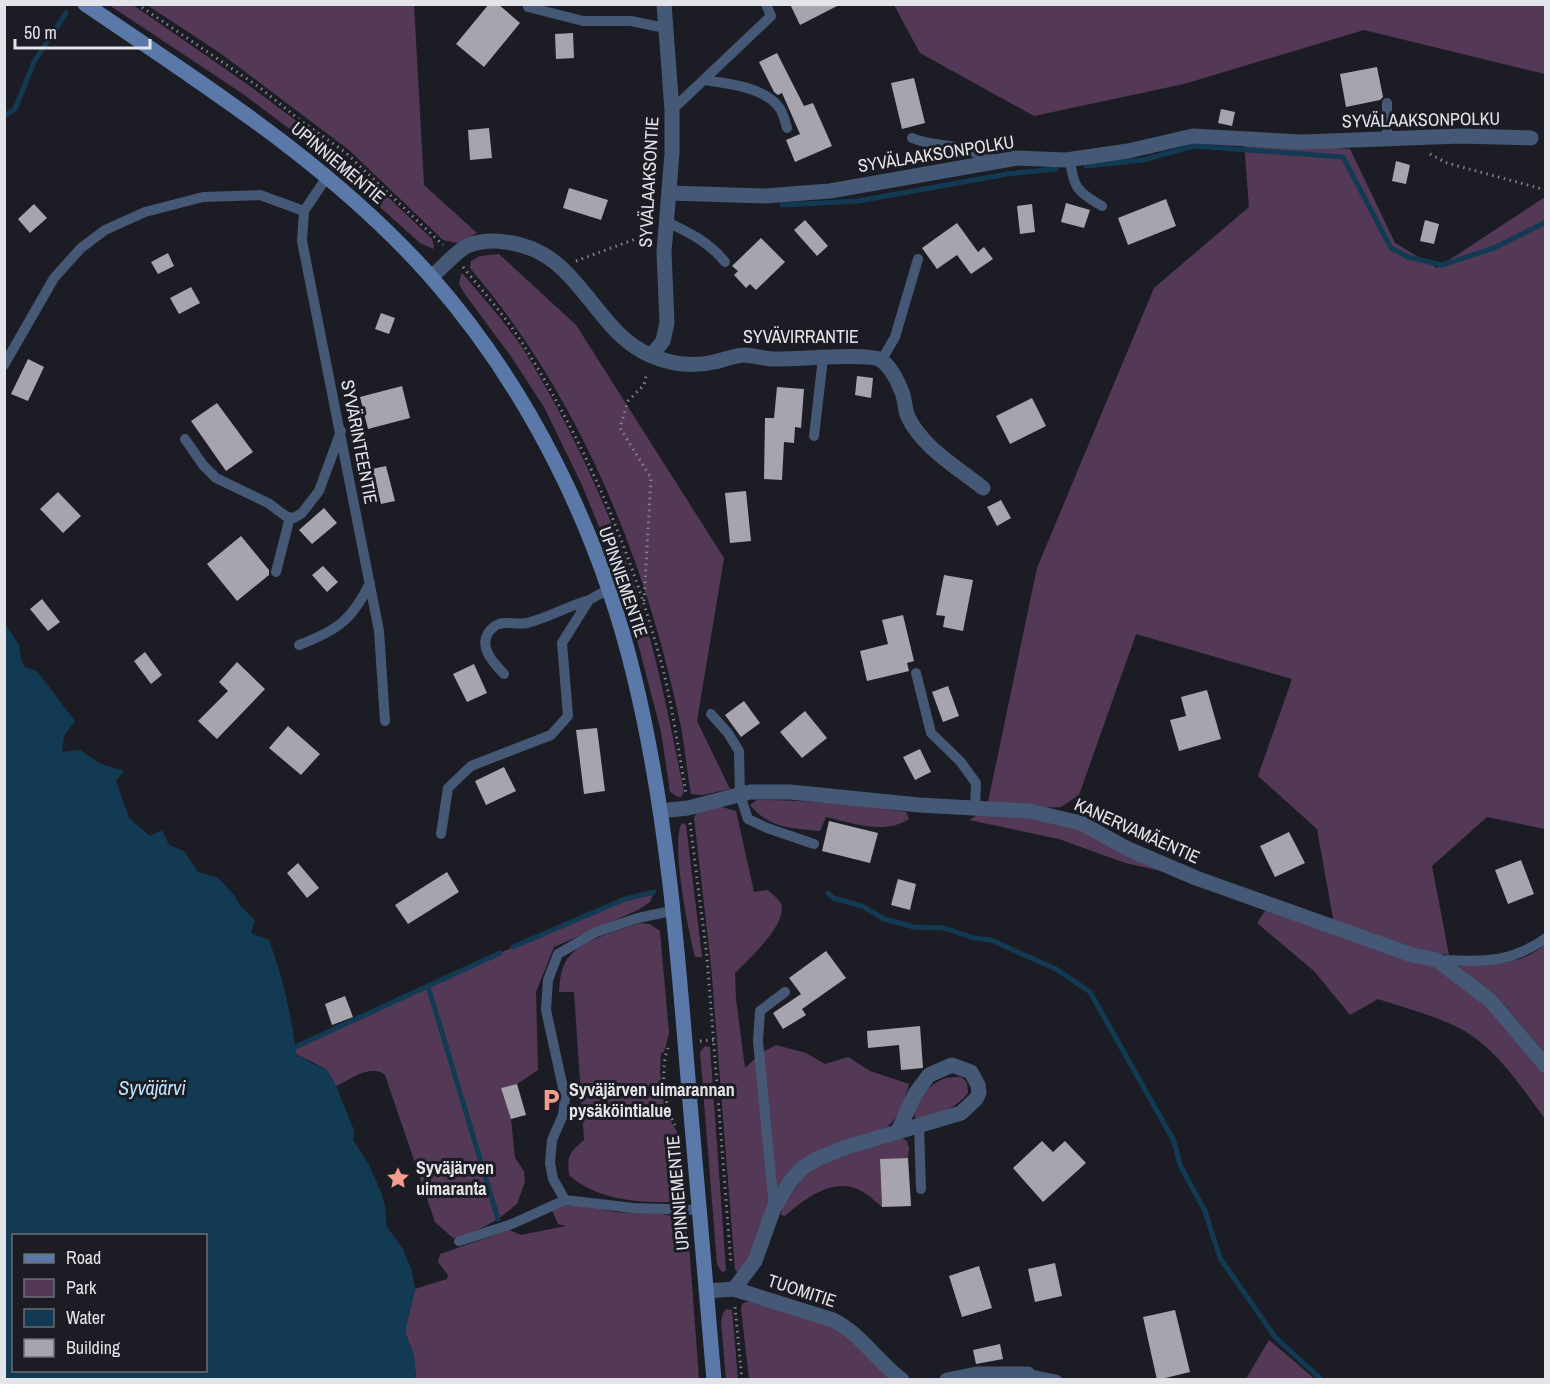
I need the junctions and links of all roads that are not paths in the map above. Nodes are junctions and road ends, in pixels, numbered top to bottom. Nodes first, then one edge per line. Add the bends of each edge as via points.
1 (85, 4) edge
2 (664, 4) edge
3 (766, 4) edge
4 (528, 7) dead end
5 (665, 28) junction
6 (704, 80) junction
7 (1387, 103) dead end
8 (672, 110) junction
9 (787, 128) dead end
10 (912, 138) dead end
11 (1531, 138) dead end
12 (1387, 140) junction
13 (1070, 159) junction
14 (999, 162) junction
15 (327, 177) junction
16 (670, 193) junction
17 (1102, 206) dead end
18 (304, 211) junction
19 (667, 222) junction
20 (918, 259) dead end
21 (725, 262) dead end
22 (431, 277) junction
23 (651, 356) junction
24 (823, 358) junction
25 (881, 361) junction
26 (4, 365) edge
27 (340, 431) junction
28 (814, 436) dead end
29 (185, 439) dead end
30 (983, 488) dead end
31 (290, 517) junction
32 (276, 572) dead end
33 (370, 583) junction
34 (607, 590) junction
35 (589, 600) junction
36 (299, 645) dead end
37 (916, 673) dead end
38 (504, 674) dead end
39 (711, 714) dead end
40 (386, 721) dead end
41 (740, 795) junction
42 (975, 808) junction
43 (660, 811) junction
44 (441, 834) dead end
45 (814, 844) dead end
46 (671, 911) junction
47 (1545, 938) edge
48 (1437, 960) junction
49 (785, 992) dead end
50 (1545, 1066) edge
51 (919, 1125) junction
52 (898, 1131) junction
53 (921, 1189) dead end
54 (565, 1200) junction
55 (774, 1208) junction
56 (699, 1210) junction
57 (459, 1241) dead end
58 (734, 1290) junction
59 (706, 1291) junction
60 (1028, 1374) joint
61 (714, 1380) edge
62 (902, 1380) edge
63 (947, 1380) edge
64 (1057, 1380) edge

1 - 15 main road, UPINNIEMENTIE via 219,94
2 - 5 street, SYVÄLAAKSONTIE
3 - 6 lane via 771,16
4 - 5 lane via 583,21 631,21
5 - 8 street, SYVÄLAAKSONTIE
6 - 8 lane
6 - 9 lane via 762,94 779,106
7 - 12 lane
8 - 16 street, SYVÄLAAKSONTIE
10 - 14 lane via 978,153
11 - 12 street, SYVÄLAAKSONPOLKU
12 - 13 street, SYVÄLAAKSONPOLKU via 1302,142 1193,136
13 - 14 street, SYVÄLAAKSONPOLKU via 1017,158
13 - 17 lane via 1072,180 1078,191
14 - 16 street, SYVÄLAAKSONPOLKU via 830,191 765,196
15 - 18 lane
15 - 22 main road, UPINNIEMENTIE
16 - 19 street, SYVÄLAAKSONTIE
18 - 26 lane via 260,195 203,197 145,212 105,230 81,248 54,278
18 - 27 lane, SYVÄRINTEENTIE via 302,241
19 - 21 lane via 697,236
19 - 23 street, SYVÄLAAKSONTIE via 664,252 668,323 663,341
20 - 25 lane via 895,337
22 - 23 street, SYVÄVIRRANTIE via 466,247 481,242 519,243 561,266 625,342
22 - 34 main road, UPINNIEMENTIE via 484,344 532,418 562,475
23 - 24 street, SYVÄVIRRANTIE via 680,364 706,364 743,355
24 - 25 street, SYVÄVIRRANTIE via 865,356
24 - 28 lane
25 - 30 street, SYVÄVIRRANTIE via 894,376 908,416 923,438 941,457
27 - 31 lane via 319,491 302,513
27 - 33 lane, SYVÄRINTEENTIE
29 - 31 lane via 216,478
31 - 32 lane
33 - 36 lane via 359,606 344,622
33 - 40 lane, SYVÄRINTEENTIE via 379,631
34 - 35 lane
34 - 43 main road, UPINNIEMENTIE via 633,674
35 - 38 lane via 526,623 499,624 491,629 485,648
35 - 44 lane via 562,643 568,716 551,735 471,766 448,788
37 - 42 lane via 931,733 960,761 975,783
39 - 41 lane via 739,751
41 - 42 street, KANERVAMÄENTIE via 790,792
41 - 43 street, KANERVAMÄENTIE
41 - 45 lane via 748,819
42 - 48 street, KANERVAMÄENTIE via 1029,811 1081,823 1128,849 1196,878 1412,955
43 - 46 main road, UPINNIEMENTIE
46 - 54 lane via 596,932 558,954 548,980 546,1010 565,1097 563,1115 552,1140 550,1163 553,1179
46 - 56 main road, UPINNIEMENTIE
47 - 48 lane via 1512,957 1488,961
48 - 50 street, KANERVAMÄENTIE via 1491,1001
49 - 55 lane via 760,1011 758,1041
51 - 52 street
51 - 52 street via 961,1113 976,1099 978,1085 971,1072 952,1065 929,1075 915,1094
51 - 53 lane
52 - 55 street via 846,1147 802,1168
54 - 56 lane
54 - 57 lane via 512,1224
55 - 58 street via 755,1261
56 - 59 main road, UPINNIEMENTIE
58 - 59 street, TUOMITIE
58 - 62 street, TUOMITIE via 845,1326
59 - 61 main road, UPINNIEMENTIE
60 - 63 street via 976,1374
60 - 64 lane

